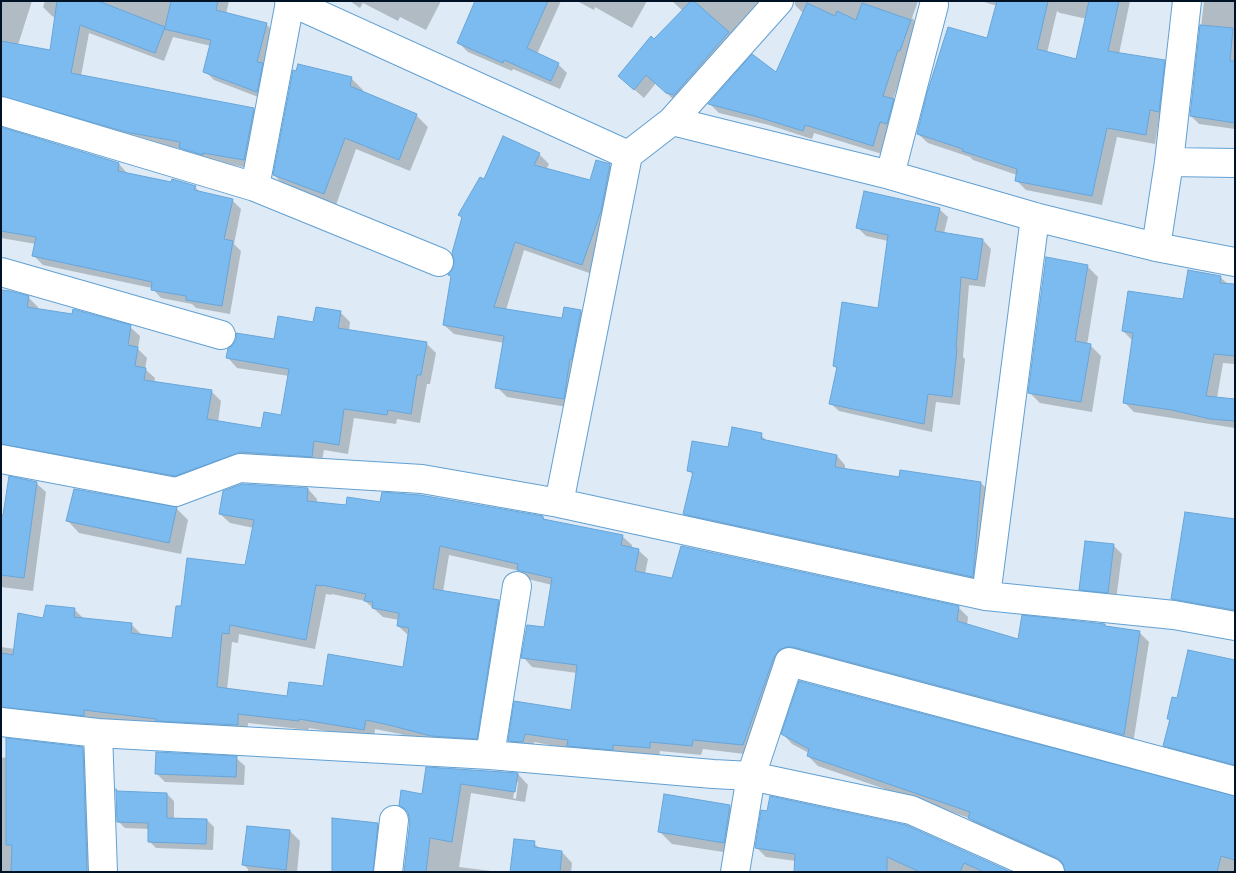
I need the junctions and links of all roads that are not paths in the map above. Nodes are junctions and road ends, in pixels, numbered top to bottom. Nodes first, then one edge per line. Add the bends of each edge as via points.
1 (1187, 1) edge
2 (289, 2) edge
3 (774, 3) edge
4 (934, 5) dead end
5 (1, 111) edge
6 (672, 121) junction
7 (628, 156) junction
8 (1169, 162) junction
9 (1235, 163) edge
10 (890, 176) junction
11 (255, 187) junction
12 (1035, 217) junction
13 (1156, 247) junction
14 (440, 262) dead end
15 (1235, 262) edge
16 (1, 272) edge
17 (221, 335) dead end
18 (1, 459) edge
19 (559, 503) junction
20 (517, 586) dead end
21 (986, 596) junction
22 (1235, 626) edge
23 (1, 722) edge
24 (98, 734) junction
25 (490, 755) junction
26 (751, 776) junction
27 (1235, 781) edge
28 (394, 820) dead end
29 (104, 872) edge
30 (388, 872) edge
31 (735, 872) edge
32 (1050, 872) edge

1 - 8 street
2 - 7 street
2 - 11 street
3 - 6 street
4 - 10 street
5 - 11 street
6 - 7 street
6 - 10 street
7 - 19 street
8 - 9 street
8 - 13 street
10 - 12 street
11 - 14 street
12 - 13 street
12 - 21 street
13 - 15 street
16 - 17 street
18 - 19 street via 176,492 240,468 422,479
19 - 21 street
20 - 25 street
21 - 22 street via 1174,615
23 - 24 street
24 - 25 street
24 - 29 street
25 - 26 street
26 - 27 street via 790,662
26 - 31 street
26 - 32 street via 911,810
28 - 30 street

